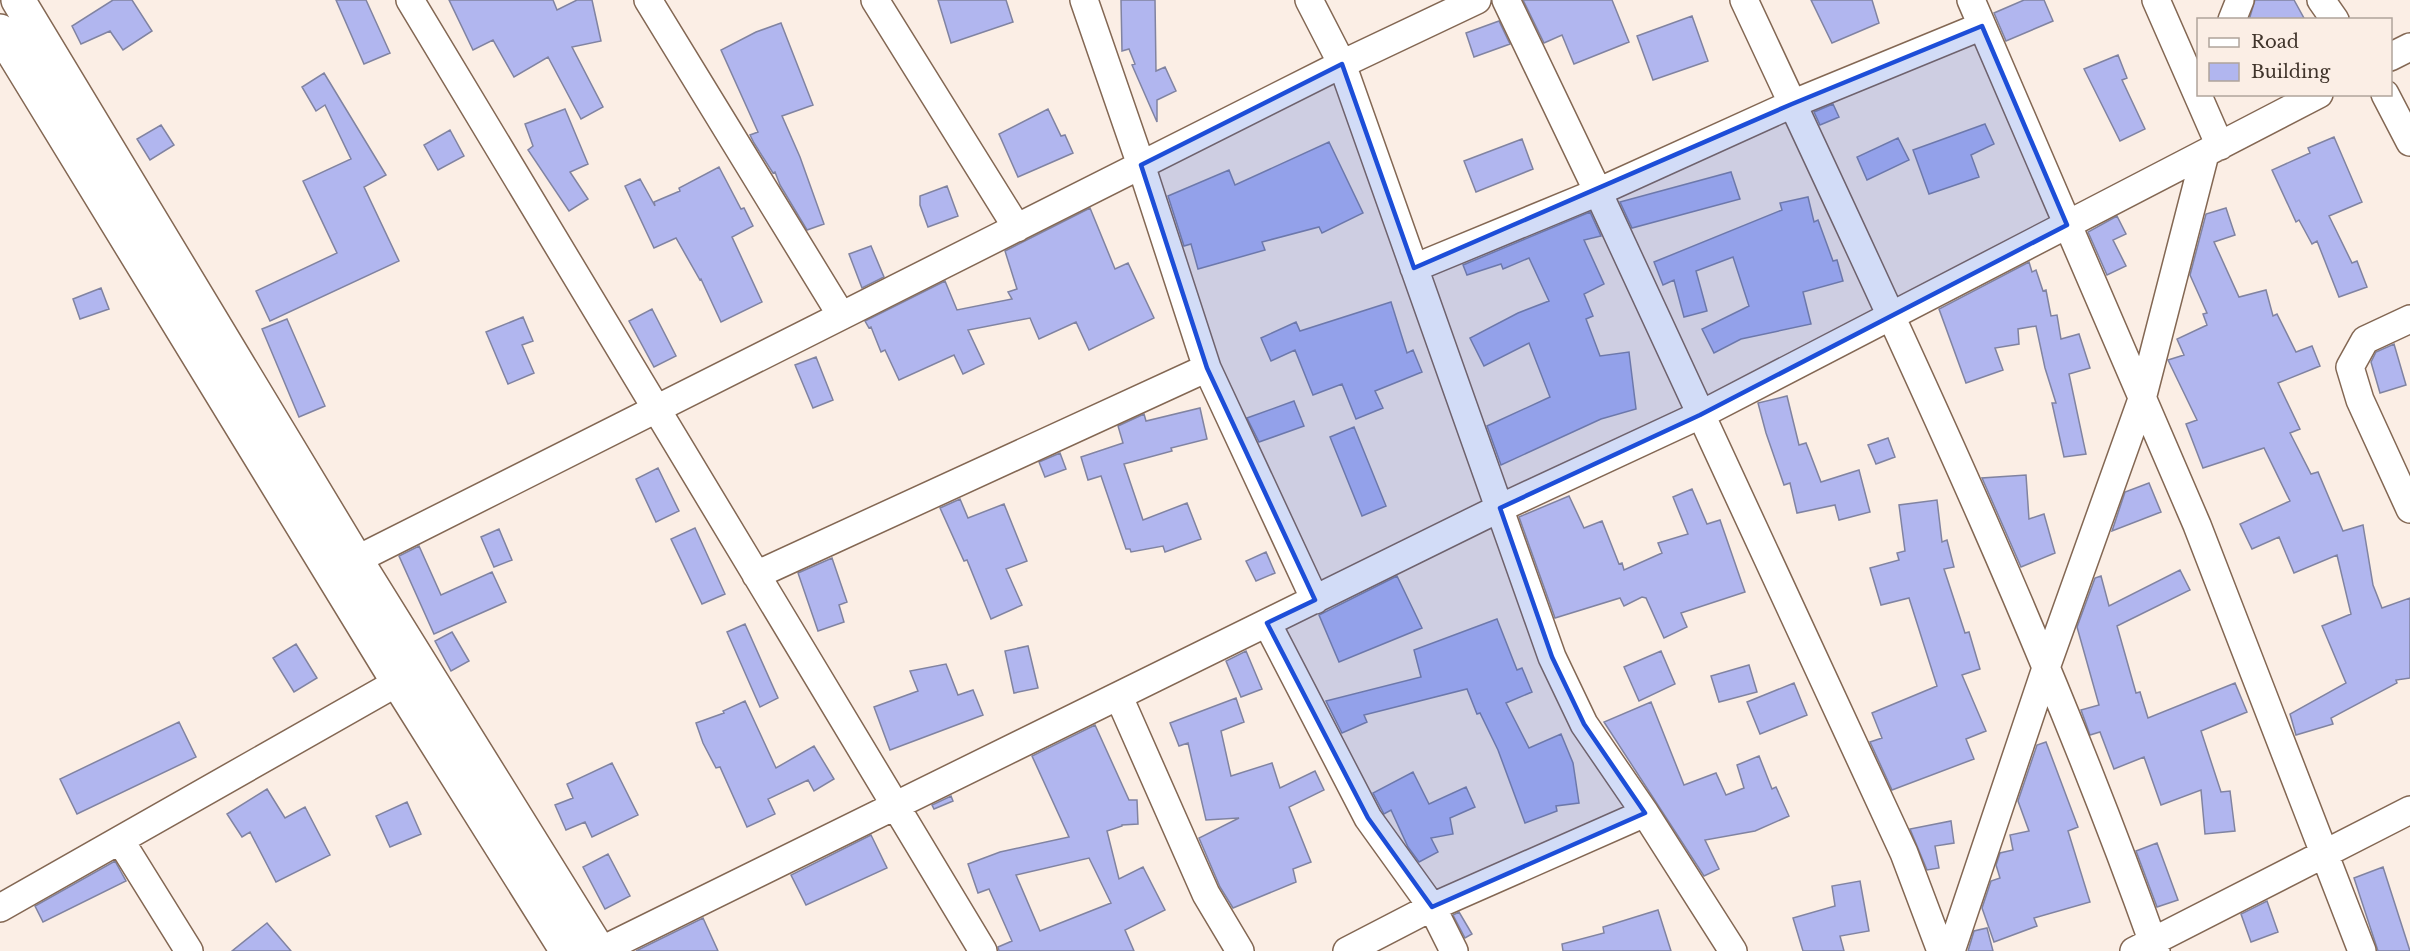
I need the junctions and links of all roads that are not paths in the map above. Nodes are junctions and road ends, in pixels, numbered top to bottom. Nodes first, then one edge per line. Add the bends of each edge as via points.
1 (18, 0) edge
2 (410, 0) edge
3 (648, 0) edge
4 (875, 0) edge
5 (1084, 0) edge
6 (1309, 0) edge
7 (1477, 0) edge
8 (1506, 0) edge
9 (1744, 0) edge
10 (1971, 0) edge
11 (2156, 0) edge
12 (2240, 0) edge
13 (2321, 0) edge
14 (2233, 18) edge
15 (2334, 18) edge
16 (1982, 26) junction
17 (0, 31) edge
18 (2410, 47) edge
19 (2392, 56) edge
20 (1342, 64) junction
21 (2197, 89) edge
22 (2315, 96) edge
23 (2386, 96) edge
24 (2201, 98) edge
25 (1792, 104) junction
26 (2410, 142) edge
27 (2213, 150) junction
28 (1141, 165) junction
29 (1598, 192) junction
30 (2067, 225) junction
31 (1017, 228) junction
32 (1414, 268) junction
33 (841, 315) junction
34 (1892, 316) junction
35 (2410, 319) edge
36 (1207, 368) junction
37 (2142, 399) junction
38 (656, 409) junction
39 (1700, 416) junction
40 (1500, 508) junction
41 (2410, 509) edge
42 (356, 560) junction
43 (756, 575) junction
44 (1315, 600) junction
45 (1267, 623) junction
46 (2047, 665) junction
47 (398, 682) junction
48 (1119, 697) junction
49 (896, 807) junction
50 (2410, 810) edge
51 (1645, 813) junction
52 (120, 840) junction
53 (2326, 854) junction
54 (1432, 907) junction
55 (0, 908) edge
56 (2147, 948) edge
57 (189, 951) edge
58 (567, 951) edge
59 (600, 951) edge
60 (983, 951) edge
61 (1240, 951) edge
62 (1347, 951) edge
63 (1454, 951) edge
64 (1733, 951) edge
65 (1941, 951) edge
66 (1951, 951) edge
67 (2362, 951) edge

1 - 42 main road
2 - 38 street
3 - 33 street
4 - 31 street
5 - 28 street
6 - 20 street
7 - 20 street
8 - 29 street
9 - 25 street
10 - 16 street
11 - 21 street
12 - 14 street
13 - 15 street
16 - 25 street
16 - 30 street
17 - 47 main road
18 - 19 street
20 - 28 street
20 - 32 street
22 - 27 street
23 - 26 street
24 - 27 street
25 - 29 street
25 - 34 street
27 - 30 street
27 - 37 street
28 - 31 street
28 - 36 street
29 - 32 street
29 - 39 street
30 - 34 street
30 - 37 street
31 - 33 street
32 - 40 street
33 - 38 street
34 - 39 street
34 - 46 street
35 - 41 street via 2366,340 2350,367 2360,400
36 - 43 street
36 - 44 street
37 - 46 street
37 - 53 street via 2197,525
38 - 42 street
38 - 43 street
39 - 40 street
39 - 65 street via 1904,853
40 - 44 street
40 - 51 street via 1552,657 1584,724
42 - 59 main road
43 - 49 street
44 - 45 street
45 - 48 street
45 - 54 street via 1368,818
46 - 56 street
46 - 66 street
47 - 52 street
47 - 58 main road
48 - 49 street
48 - 61 street via 1206,894
49 - 59 street
49 - 60 street
50 - 53 street
51 - 54 street
51 - 64 street
52 - 55 street
52 - 57 street
53 - 56 street
53 - 67 street
54 - 62 street
54 - 63 street

